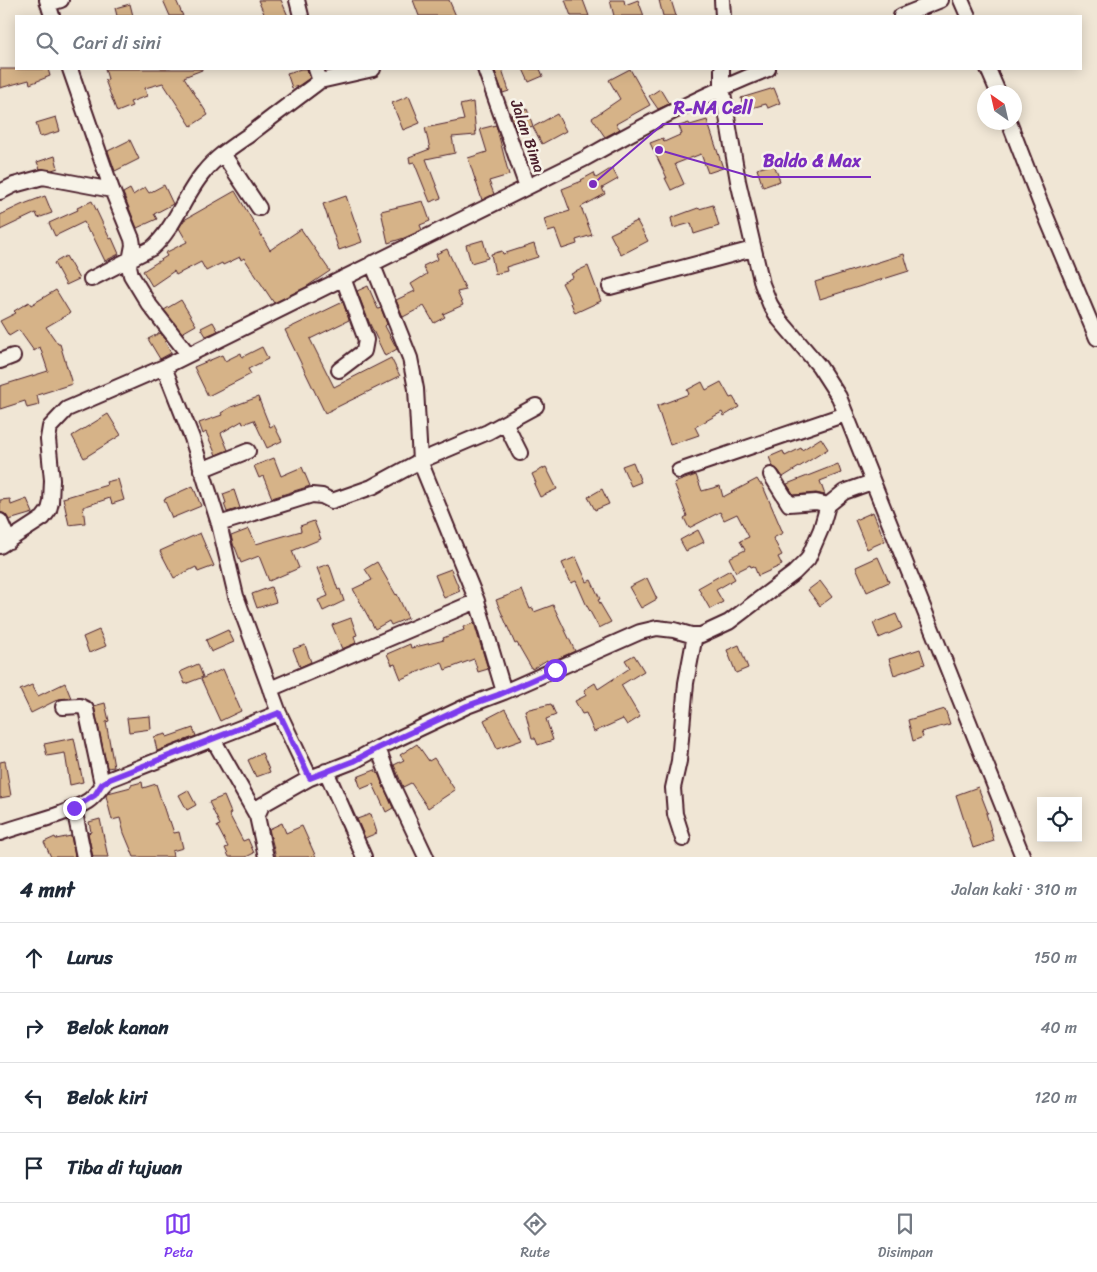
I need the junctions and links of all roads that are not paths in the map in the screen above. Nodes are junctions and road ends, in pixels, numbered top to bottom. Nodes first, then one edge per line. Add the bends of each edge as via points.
1 (297, 0) edge
2 (722, 0) edge
3 (942, 0) edge
4 (961, 0) edge
5 (301, 15) edge
6 (723, 15) edge
7 (904, 15) edge
8 (968, 15) edge
9 (70, 70) edge
10 (364, 70) edge
11 (486, 70) edge
12 (722, 70) edge
13 (765, 70) edge
14 (988, 70) edge
15 (318, 75) edge
16 (995, 85) edge
17 (722, 87) junction
18 (1012, 130) edge
19 (223, 154) junction
20 (527, 187) junction
21 (112, 190) junction
22 (0, 192) edge
23 (259, 208) dead end
24 (754, 249) junction
25 (131, 258) junction
26 (372, 263) junction
27 (91, 278) dead end
28 (343, 278) junction
29 (610, 287) dead end
30 (1097, 338) edge
31 (188, 354) junction
32 (164, 367) junction
33 (339, 370) dead end
34 (536, 406) dead end
35 (846, 414) junction
36 (505, 423) junction
37 (248, 451) dead end
38 (520, 453) dead end
39 (420, 460) junction
40 (201, 470) junction
41 (679, 471) dead end
42 (770, 475) dead end
43 (872, 482) junction
44 (828, 505) junction
45 (0, 521) edge
46 (219, 524) junction
47 (5, 544) edge
48 (477, 601) junction
49 (695, 635) junction
50 (270, 689) junction
51 (504, 692) junction
52 (63, 708) dead end
53 (279, 713) junction
54 (213, 739) junction
55 (378, 748) junction
56 (326, 772) junction
57 (310, 778) junction
58 (102, 784) junction
59 (74, 808) junction
60 (257, 816) junction
61 (0, 833) edge
62 (683, 839) dead end
63 (84, 857) edge
64 (266, 857) edge
65 (364, 857) edge
66 (426, 857) edge
67 (1023, 857) edge

1 - 5 street
2 - 6 street
3 - 7 street
4 - 8 street
9 - 21 street
10 - 15 street
11 - 20 street, Jalan Bima
12 - 17 street
13 - 17 street
14 - 16 street
15 - 19 street
17 - 20 street
17 - 24 street via 738,181
18 - 30 street
19 - 23 street
19 - 25 street via 204,171 160,241
20 - 26 street
21 - 22 street via 43,178
21 - 25 street via 132,239
24 - 29 street
24 - 35 street via 770,304 819,366
25 - 27 street
25 - 31 street via 129,266 135,282
26 - 28 street
26 - 39 street via 410,358 416,389
28 - 31 street
28 - 33 street via 366,340 364,351
31 - 32 street
32 - 40 street
32 - 47 street via 67,409 57,418 50,427 48,439 52,480 49,510 43,518
34 - 36 street
35 - 41 street
35 - 43 street
36 - 38 street
36 - 39 street
37 - 40 street
39 - 46 street via 372,487 344,498 332,501 312,495
39 - 48 street
40 - 46 street
42 - 44 street via 789,504 816,502
43 - 44 street via 844,492
43 - 67 street
44 - 49 street via 808,559 794,573 729,622
45 - 47 street
46 - 50 street via 236,596
48 - 50 street
48 - 51 street
49 - 51 street via 657,628 640,632
49 - 62 street via 673,788 675,814
50 - 53 street
51 - 55 street
52 - 58 street via 80,706 86,709
53 - 54 street
53 - 57 street
54 - 58 street
54 - 60 street
55 - 56 street
55 - 66 street
56 - 57 street
56 - 65 street
57 - 60 street via 262,805
58 - 59 street via 95,795
59 - 61 street
59 - 63 street
60 - 64 street

